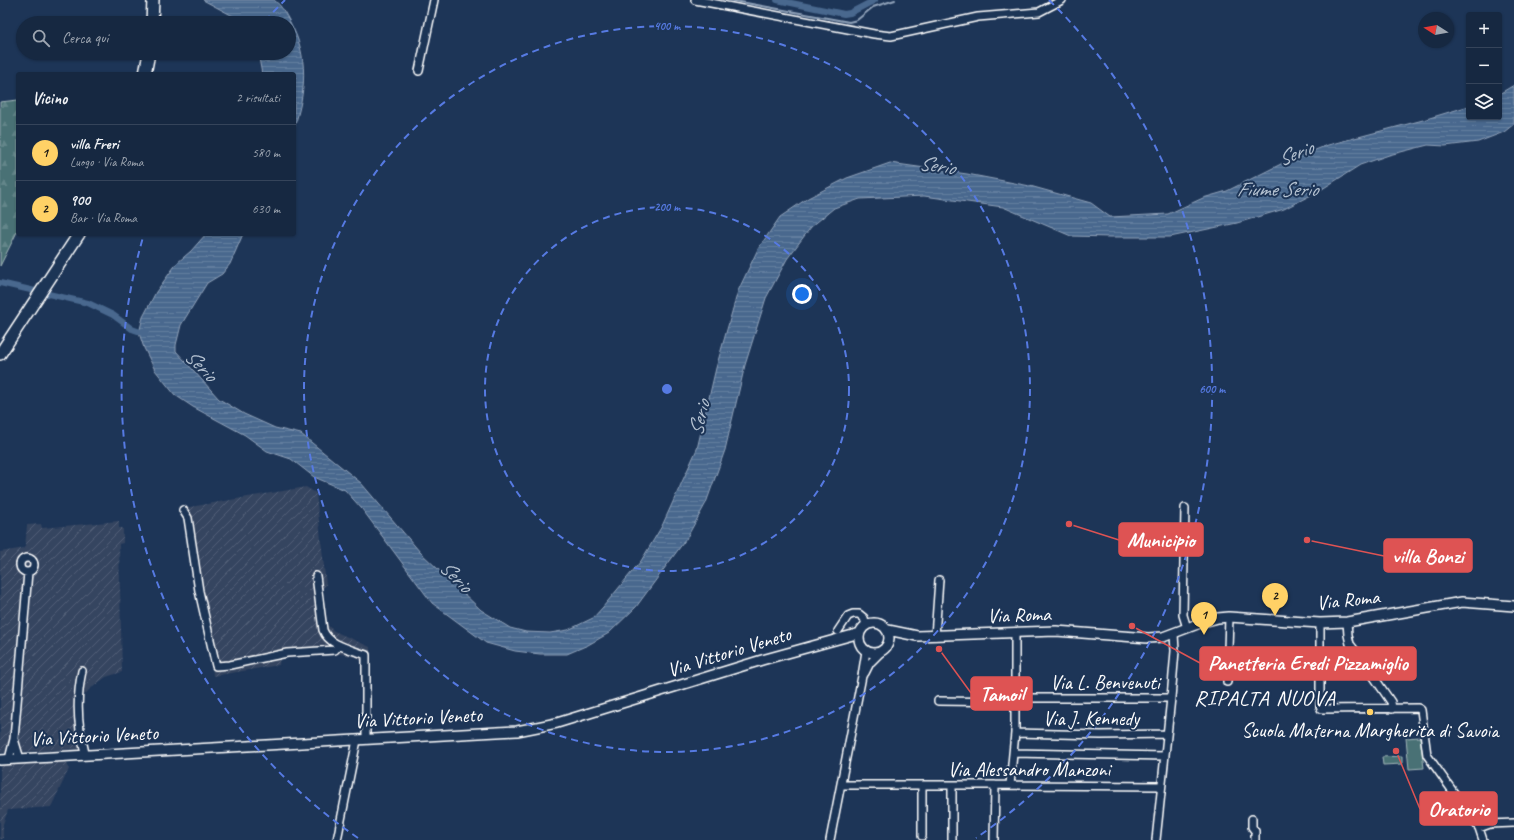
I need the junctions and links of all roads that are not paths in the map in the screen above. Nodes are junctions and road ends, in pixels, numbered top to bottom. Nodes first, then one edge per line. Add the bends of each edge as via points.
1 (153, 0) edge
2 (434, 0) edge
3 (695, 0) edge
4 (1062, 0) edge
5 (152, 16) edge
6 (148, 60) edge
7 (419, 71) dead end
8 (145, 72) edge
9 (78, 236) edge
10 (0, 354) edge
11 (1185, 508) dead end
12 (183, 510) dead end
13 (28, 572) dead end
14 (316, 576) dead end
15 (939, 580) dead end
16 (1514, 606) edge
17 (1229, 617) junction
18 (1347, 622) junction
19 (1320, 623) junction
20 (866, 625) junction
21 (1187, 628) junction
22 (888, 630) junction
23 (838, 631) dead end
24 (1015, 632) junction
25 (860, 633) junction
26 (1174, 634) junction
27 (912, 636) junction
28 (935, 636) junction
29 (890, 640) junction
30 (826, 643) junction
31 (860, 643) junction
32 (339, 645) junction
33 (866, 651) junction
34 (880, 652) junction
35 (82, 670) dead end
36 (862, 676) junction
37 (1227, 682) dead end
38 (1171, 698) junction
39 (1016, 700) junction
40 (938, 701) dead end
41 (1392, 709) junction
42 (1015, 733) junction
43 (1167, 734) junction
44 (14, 738) junction
45 (361, 740) junction
46 (1014, 753) junction
47 (85, 754) junction
48 (1165, 756) junction
49 (20, 759) junction
50 (4, 760) edge
51 (841, 785) junction
52 (922, 785) junction
53 (952, 785) junction
54 (995, 785) junction
55 (1010, 785) junction
56 (1162, 786) junction
57 (1252, 819) dead end
58 (1514, 823) edge
59 (1479, 828) junction
60 (922, 836) dead end
61 (337, 840) edge
62 (830, 840) edge
63 (952, 840) edge
64 (994, 840) edge
65 (1156, 840) edge
66 (1255, 840) edge
67 (1483, 840) edge

1 - 5 highway
2 - 7 street
3 - 4 street via 891,36 978,17 1039,12
6 - 8 highway
9 - 10 highway
11 - 21 street via 1182,615
12 - 32 street via 188,518 199,591 216,666 287,654 335,650
13 - 44 street
14 - 32 street via 323,630 328,640
15 - 28 street
16 - 18 main road, Via Roma via 1462,602
17 - 19 main road, Via Roma
17 - 21 main road, Via Roma
17 - 37 street
18 - 19 main road, Via Roma
18 - 41 street via 1350,644 1391,702
19 - 41 street via 1321,709
20 - 22 main road via 876,622
20 - 23 street via 864,618 859,614 853,614 848,616
20 - 25 main road
21 - 26 main road, Via Roma
22 - 27 main road
22 - 29 main road
24 - 26 main road, Via Roma via 1056,631 1148,638
24 - 28 main road, Via Roma
24 - 39 street
25 - 30 main road
25 - 31 main road
26 - 38 street
27 - 28 main road, Via Roma
27 - 29 main road
29 - 34 main road
30 - 31 main road
30 - 45 main road, Via Vittorio Veneto via 557,724 516,731
31 - 33 main road
32 - 45 street via 366,655
33 - 34 main road
33 - 36 street
34 - 36 street
35 - 47 street via 78,710
36 - 51 street
38 - 39 street, Via L. Benvenuti
38 - 43 street
39 - 40 street, Via L. Benvenuti
39 - 42 street
41 - 59 street via 1421,710 1427,755
42 - 43 street, Via J. Kennedy
42 - 46 street
43 - 48 street
44 - 49 street
44 - 50 street
45 - 47 main road, Via Vittorio Veneto
45 - 61 street
46 - 48 street
46 - 55 street
47 - 49 main road, Via Vittorio Veneto
48 - 56 street
49 - 50 main road, Via Vittorio Veneto
51 - 52 street, Via Alessandro Manzoni
51 - 62 street
52 - 53 street, Via Alessandro Manzoni
52 - 60 street
53 - 54 street, Via Alessandro Manzoni
53 - 63 street
54 - 55 street, Via Alessandro Manzoni
54 - 64 street
55 - 56 street, Via Alessandro Manzoni
56 - 65 street
57 - 66 street via 1252,827 1256,831
58 - 59 street via 1490,824
59 - 67 street

